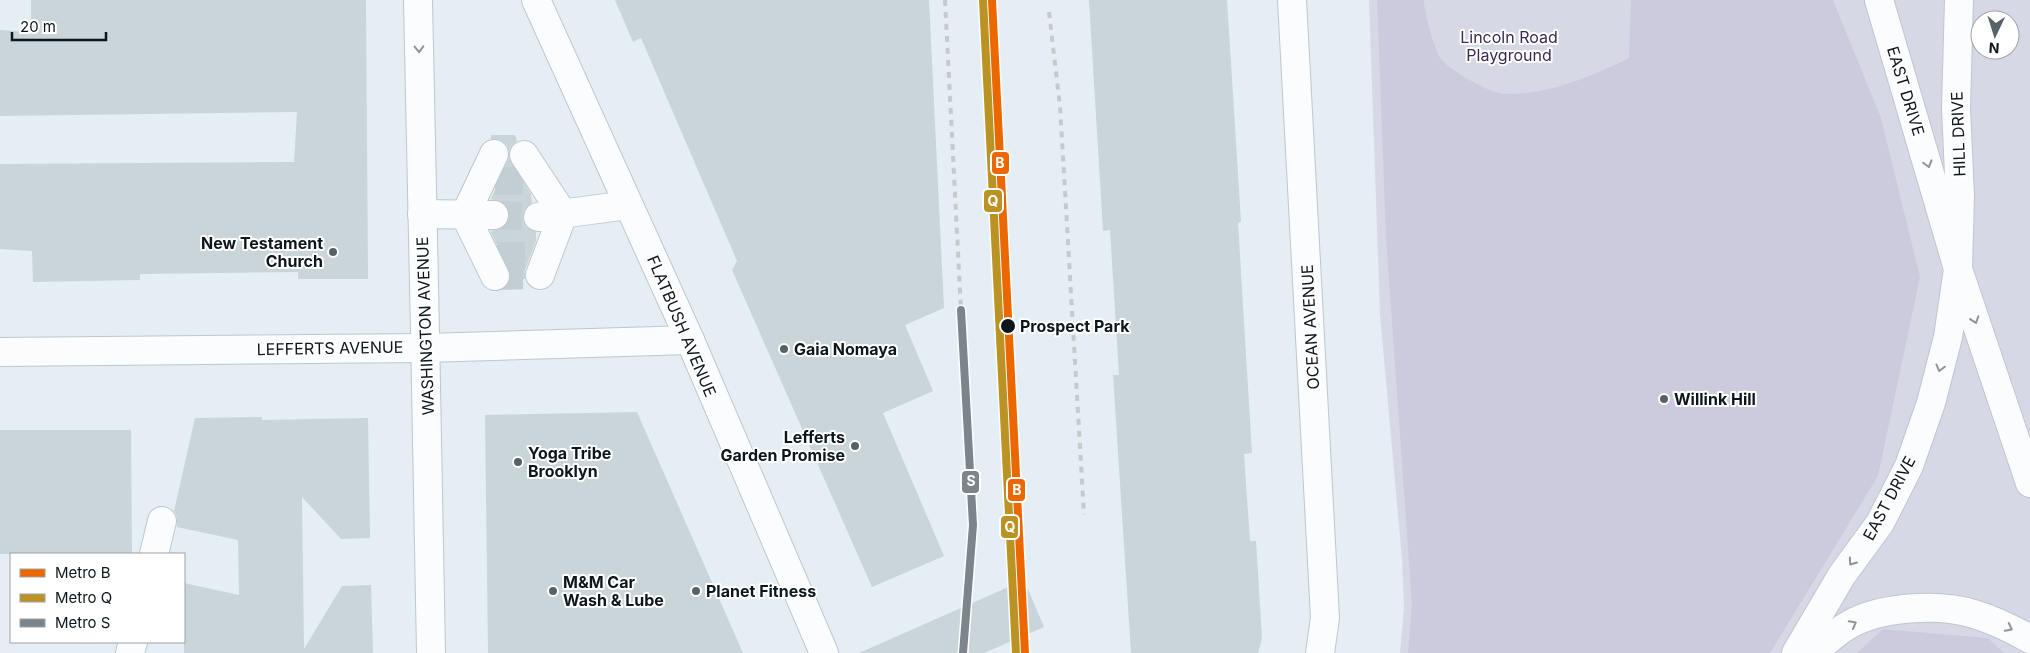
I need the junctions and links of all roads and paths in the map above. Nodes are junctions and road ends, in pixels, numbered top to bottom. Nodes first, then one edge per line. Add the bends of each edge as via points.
1 (418, 0) edge
2 (536, 0) edge
3 (1292, 0) edge
4 (1879, 0) edge
5 (1959, 0) edge
6 (494, 154) dead end
7 (524, 155) dead end
8 (496, 181) dead end
9 (529, 181) dead end
10 (628, 205) junction
11 (422, 214) junction
12 (465, 215) junction
13 (494, 215) tunnel mouth
14 (550, 215) junction
15 (496, 266) dead end
16 (540, 266) dead end
17 (1958, 269) junction
18 (690, 340) junction
19 (425, 348) junction
20 (0, 352) edge
21 (2030, 483) edge
22 (162, 521) dead end
23 (154, 553) edge
24 (2030, 639) edge
25 (431, 653) edge
26 (824, 653) edge
27 (1320, 653) edge
28 (1796, 653) edge
29 (1814, 653) edge

1 -> 11 street, WASHINGTON AVENUE
2 - 10 street, FLATBUSH AVENUE
3 - 27 street, OCEAN AVENUE via 1325,618
4 -> 17 street, EAST DRIVE
5 - 17 street, HILL DRIVE via 1956,108 1960,196
6 - 12 street
7 - 14 street
8 - 12 street
9 - 14 street
10 - 14 street
10 - 18 street, FLATBUSH AVENUE
11 - 12 street
11 - 19 street, WASHINGTON AVENUE
12 - 13 street
12 - 15 street
14 - 16 street
17 -> 21 street, EAST DRIVE
17 -> 28 street, EAST DRIVE via 1948,337 1931,403 1909,466 1880,523 1842,576
18 - 19 street, LEFFERTS AVENUE
18 - 26 street, FLATBUSH AVENUE
19 - 20 street, LEFFERTS AVENUE
19 - 25 street, WASHINGTON AVENUE
22 - 23 street
29 -> 24 street via 1854,622 1895,610 1934,607 1972,613

